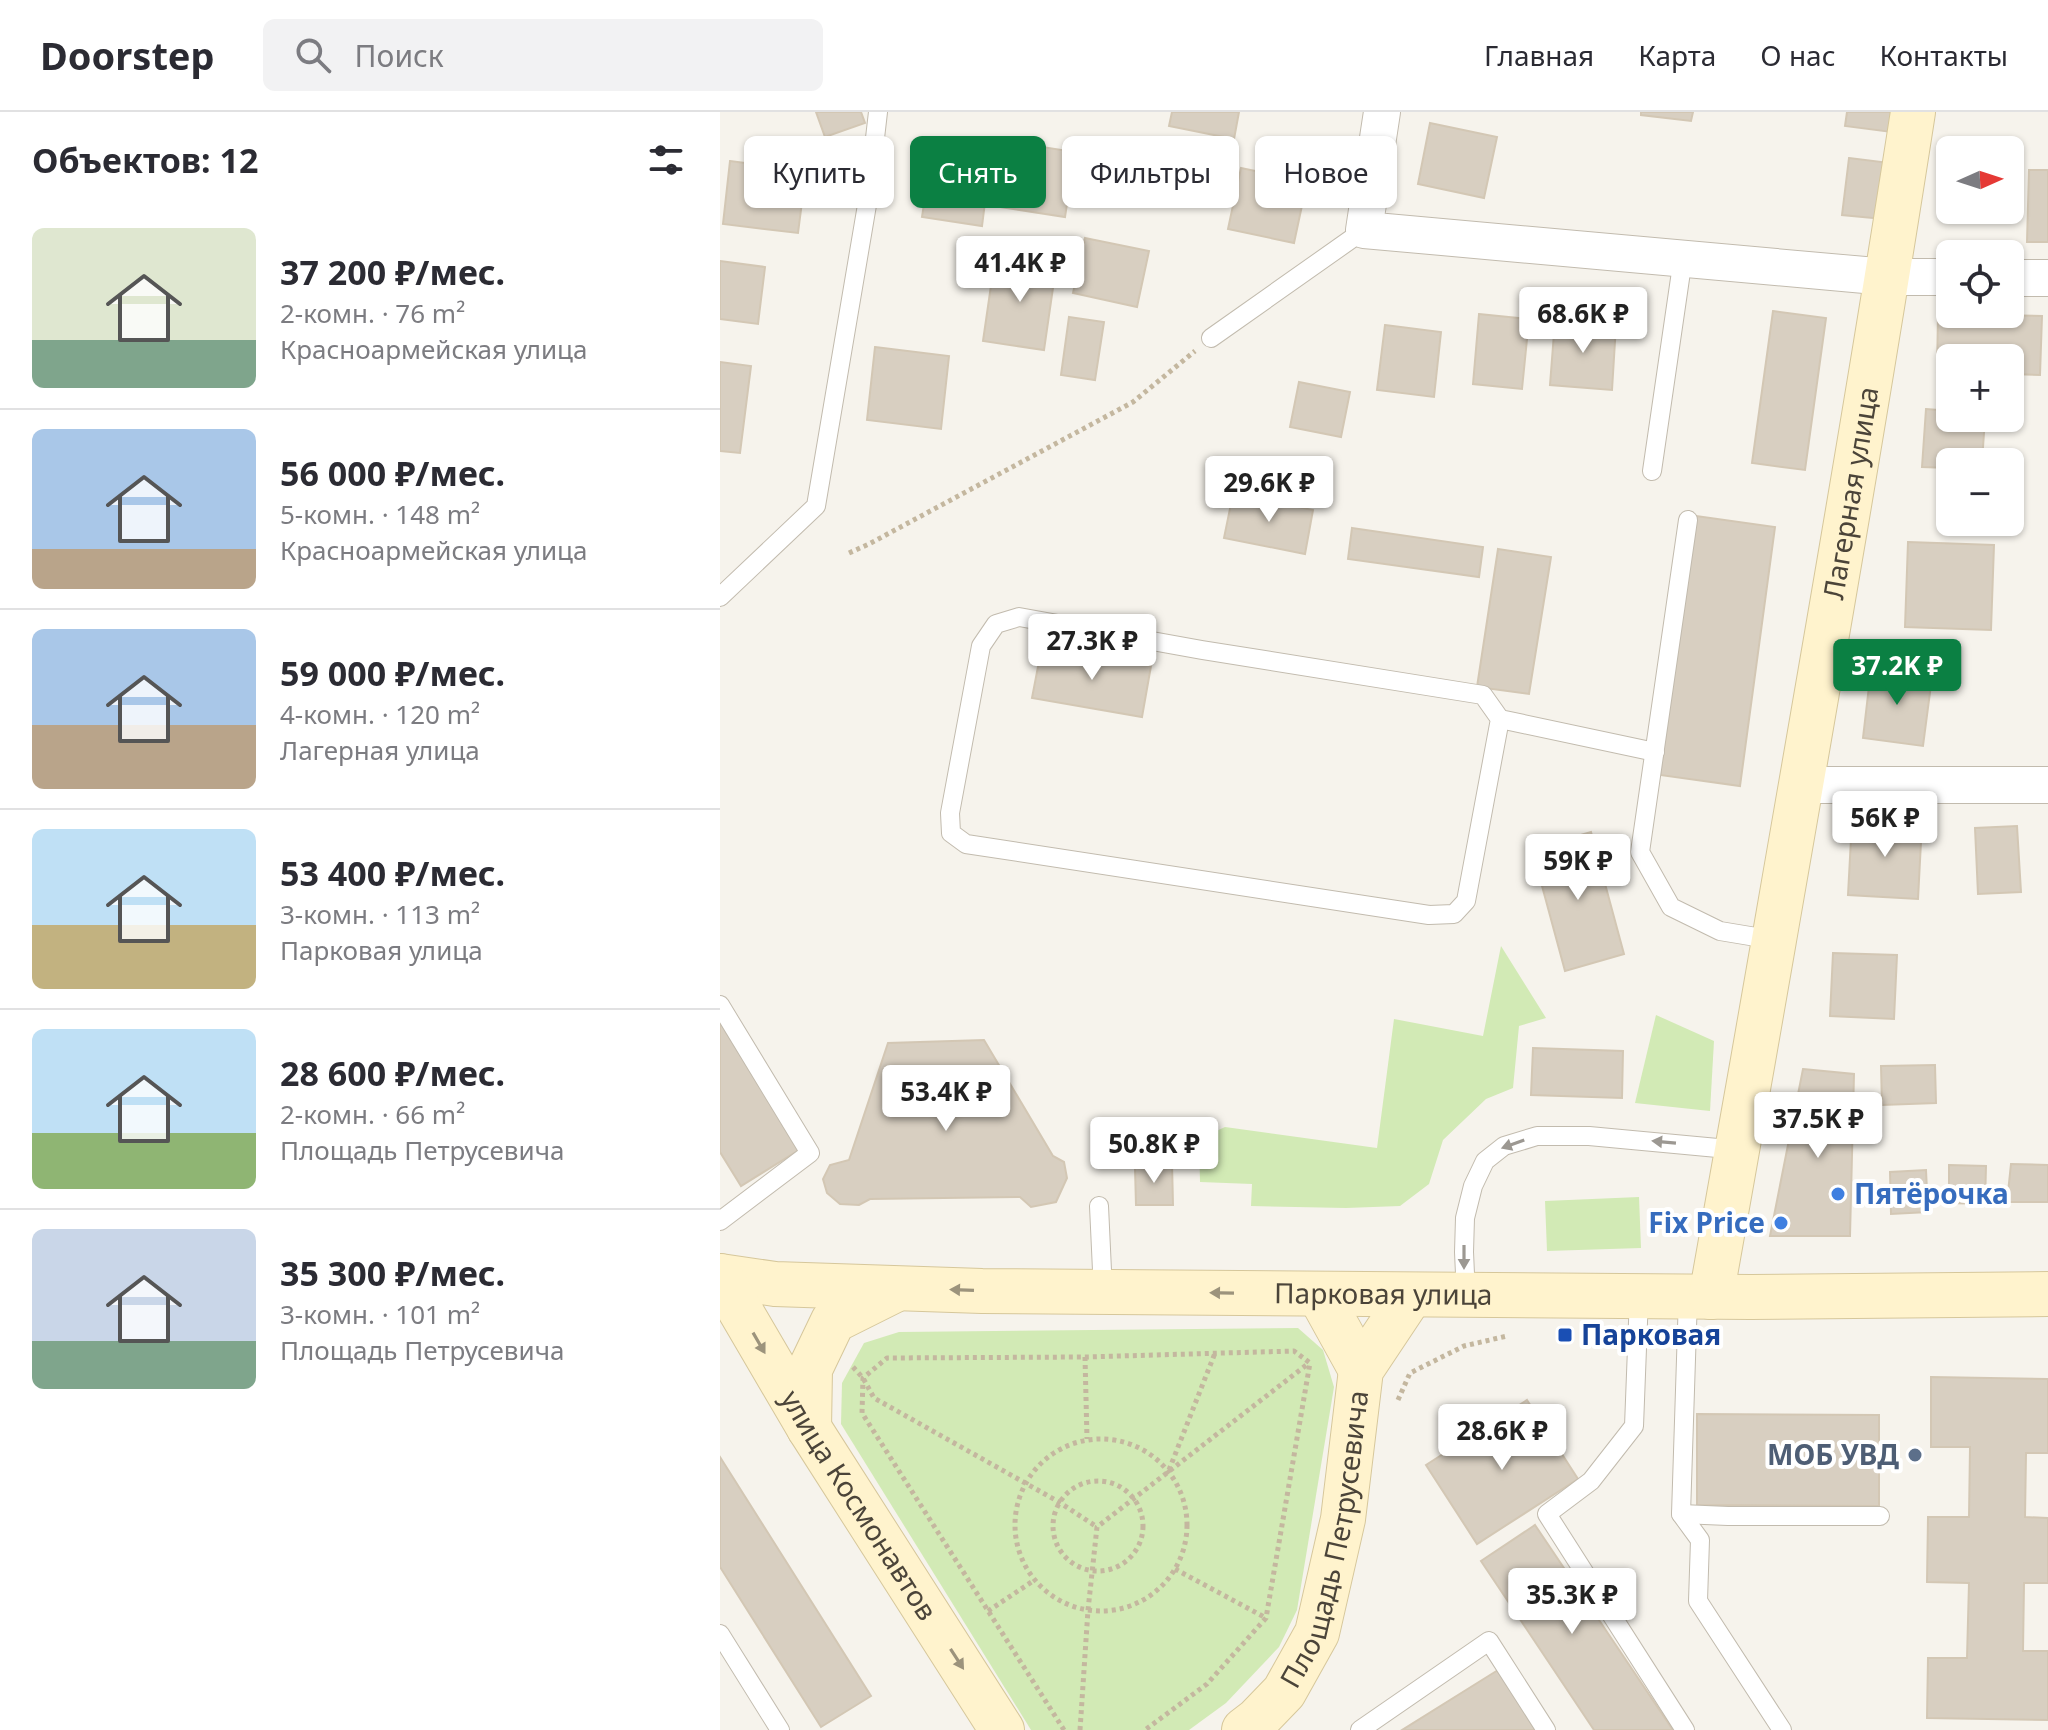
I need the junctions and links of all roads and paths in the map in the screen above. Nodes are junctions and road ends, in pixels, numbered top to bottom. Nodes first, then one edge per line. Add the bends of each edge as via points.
1 (878, 112) edge
2 (1382, 112) edge
3 (1913, 112) edge
4 (1364, 230) junction
5 (1683, 258) junction
6 (1887, 277) junction
7 (1936, 277) edge
8 (2024, 278) edge
9 (2048, 278) edge
10 (1211, 338) joint
11 (1652, 471) dead end
12 (1688, 520) dead end
13 (849, 553) dead end
14 (720, 597) edge
15 (1500, 719) junction
16 (1655, 752) junction
17 (1802, 785) junction
18 (2048, 785) edge
19 (1774, 940) junction
20 (720, 1005) edge
21 (1739, 1150) junction
22 (1099, 1206) dead end
23 (720, 1221) edge
24 (720, 1276) edge
25 (899, 1288) junction
26 (1103, 1292) junction
27 (1319, 1294) junction
28 (2048, 1294) edge
29 (1411, 1295) junction
30 (1466, 1296) junction
31 (1639, 1296) junction
32 (1699, 1297) junction
33 (1519, 1336) dead end
34 (825, 1338) junction
35 (1215, 1353) junction
36 (1085, 1357) junction
37 (1310, 1363) junction
38 (1361, 1370) junction
39 (863, 1378) junction
40 (1395, 1406) dead end
41 (809, 1428) junction
42 (1087, 1439) junction
43 (1169, 1471) junction
44 (1025, 1484) junction
45 (1133, 1497) junction
46 (1059, 1502) junction
47 (1681, 1514) junction
48 (1880, 1516) dead end
49 (1097, 1527) junction
50 (1175, 1569) junction
51 (1092, 1570) junction
52 (1033, 1581) junction
53 (1088, 1610) junction
54 (988, 1611) junction
55 (1266, 1618) junction
56 (720, 1634) edge
57 (1255, 1727) edge
58 (780, 1730) edge
59 (1002, 1730) edge
60 (1064, 1730) edge
61 (1080, 1730) edge
62 (1145, 1730) edge
63 (1360, 1730) edge
64 (1546, 1730) edge
65 (1685, 1730) edge
66 (1782, 1730) edge

1 - 14 lane via 816,506
2 - 4 street
3 - 6 street, Лагерная улица
4 - 5 street
4 - 10 lane
5 - 6 street
5 - 11 lane
6 - 7 street
6 - 17 street, Лагерная улица
8 - 9 street
10 - 13 path via 1133,402
12 - 16 lane
15 - 15 lane via 1466,901 1454,914 1429,915 966,844 951,833 950,813 981,646 996,624 1019,617 1483,695
15 - 16 lane
16 - 19 lane via 1640,852 1671,907 1720,931
17 - 18 street
17 - 19 street, Лагерная улица
19 - 21 street, Лагерная улица
20 - 23 lane via 810,1153
21 -> 30 lane via 1589,1136 1537,1136 1504,1146 1485,1161 1473,1186 1465,1218
21 - 32 street, Лагерная улица
22 - 26 lane
24 - 25 street, Парковая улица via 775,1284
24 -> 41 street, улица Космонавтов
26 -> 25 street, Парковая улица
25 - 34 street via 833,1321
27 -> 26 street, Парковая улица
27 - 29 street, Парковая улица
27 - 38 street
28 - 32 street, Парковая улица
29 - 30 street, Парковая улица
29 - 38 street, Площадь Петрусевича
30 - 31 street, Парковая улица
31 - 32 street, Парковая улица
31 - 65 lane via 1634,1426 1591,1481 1547,1514
32 - 47 lane
33 - 40 path via 1464,1346 1410,1373
34 - 39 path
34 - 41 street via 810,1369
35 - 36 path
35 - 37 path via 1294,1351
35 - 43 path
36 - 39 path via 887,1358
36 - 42 path
37 - 43 path
37 - 55 path
38 - 57 street, Площадь Петрусевича via 1343,1519 1317,1633 1284,1692
39 - 44 path via 874,1398
39 - 54 path via 862,1413
41 -> 59 street, улица Космонавтов
42 - 43 path via 1132,1444
42 - 44 path via 1041,1462
43 - 45 path
43 - 50 path via 1182,1494 1187,1519 1185,1545
44 - 46 path
44 - 52 path via 1016,1509 1016,1537
45 - 46 path via 1122,1487 1091,1482 1077,1486
45 - 49 path
45 - 51 path via 1143,1524 1136,1551 1114,1569
46 - 49 path
46 - 51 path via 1055,1539 1072,1563
47 - 48 lane
47 - 66 lane via 1700,1540 1698,1601
49 - 51 path
50 - 53 path via 1137,1604
50 - 55 path
51 - 53 path
52 - 53 path via 1062,1602
52 - 54 path
53 - 61 path
54 - 60 path
55 - 62 path via 1207,1684
56 - 58 lane
63 - 64 lane via 1489,1641

